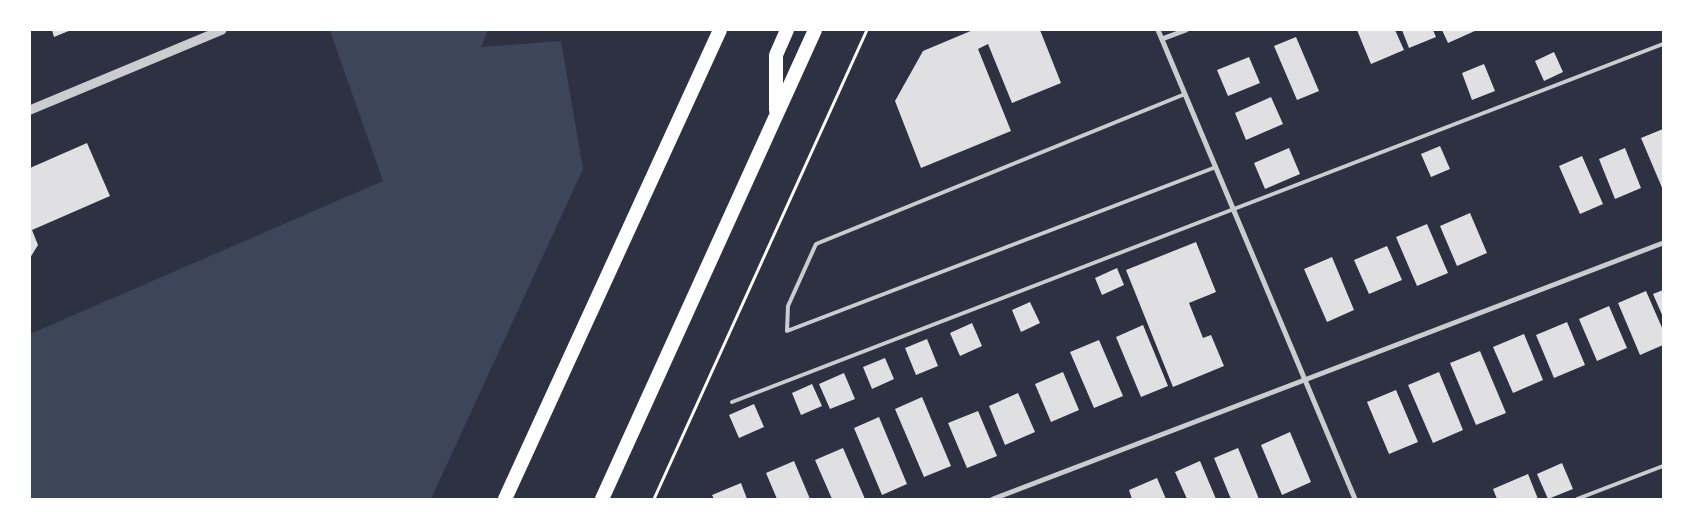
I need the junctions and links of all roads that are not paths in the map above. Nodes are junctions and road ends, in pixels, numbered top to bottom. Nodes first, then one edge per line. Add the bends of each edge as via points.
1 (222, 30) edge
2 (720, 30) edge
3 (787, 30) edge
4 (815, 30) edge
5 (1158, 30) edge
6 (1186, 30) edge
7 (1162, 39) junction
8 (1663, 44) edge
9 (1185, 94) junction
10 (30, 110) edge
11 (776, 116) junction
12 (1216, 167) junction
13 (1233, 208) junction
14 (1663, 243) edge
15 (1305, 380) junction
16 (732, 402) dead end
17 (1663, 466) edge
18 (505, 499) edge
19 (602, 499) edge
20 (992, 499) edge
21 (1355, 499) edge
22 (1577, 499) edge

1 - 10 street
2 - 18 highway
3 - 11 highway via 776,55
4 - 11 highway
5 - 7 street
6 - 7 street
7 - 9 street
8 - 13 lane
9 - 12 street
9 - 12 lane via 816,244 788,306 787,332
11 - 19 highway
12 - 13 street
13 - 15 street
13 - 16 lane
14 - 15 street
15 - 20 street
15 - 21 street
17 - 22 lane

